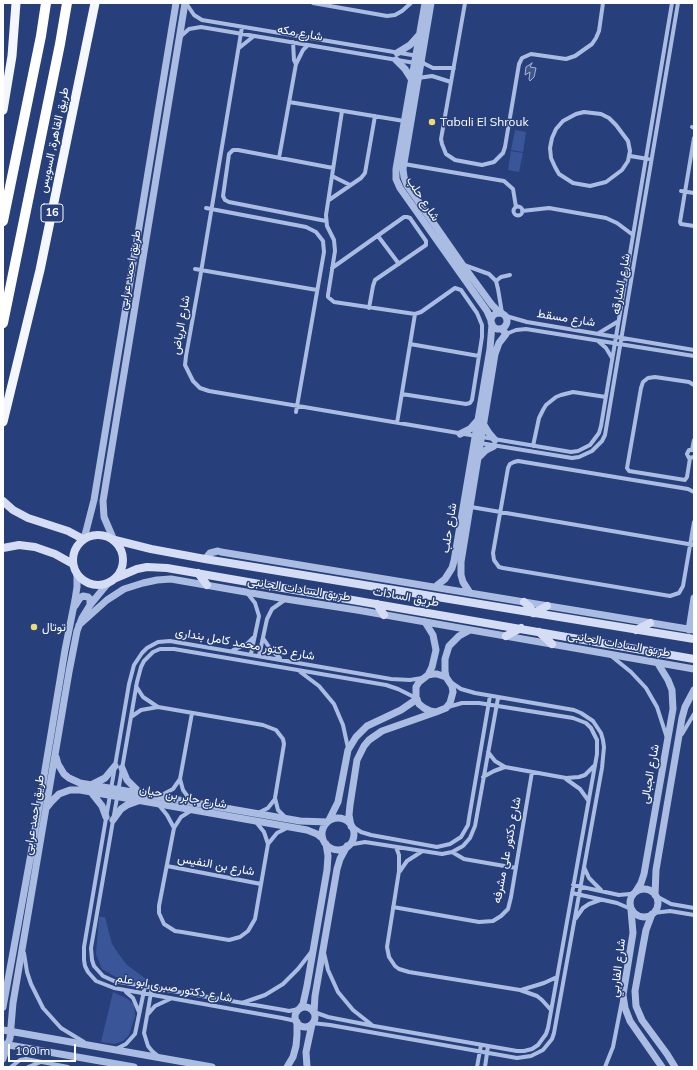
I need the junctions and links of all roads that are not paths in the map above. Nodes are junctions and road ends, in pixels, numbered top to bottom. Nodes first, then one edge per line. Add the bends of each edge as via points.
1 (16, 3) edge
2 (46, 3) edge
3 (67, 3) edge
4 (96, 3) edge
5 (176, 3) edge
6 (186, 3) edge
7 (313, 3) edge
8 (411, 3) edge
9 (425, 3) edge
10 (431, 3) edge
11 (465, 3) edge
12 (603, 3) edge
13 (672, 3) edge
14 (678, 3) edge
15 (242, 27) junction
16 (241, 33) junction
17 (419, 34) junction
18 (254, 36) junction
19 (179, 39) junction
20 (293, 42) junction
21 (308, 45) junction
22 (238, 49) junction
23 (396, 56) junction
24 (419, 60) junction
25 (296, 64) junction
26 (454, 68) junction
27 (415, 79) junction
28 (451, 82) junction
29 (657, 89) junction
30 (664, 90) junction
31 (289, 102) junction
32 (3, 108) edge
33 (342, 111) junction
34 (375, 116) junction
35 (404, 121) junction
36 (694, 138) edge
37 (630, 156) junction
38 (279, 158) junction
39 (645, 159) junction
40 (652, 160) junction
41 (692, 161) edge
42 (404, 164) junction
43 (333, 168) junction
44 (332, 176) junction
45 (350, 185) junction
46 (683, 191) junction
47 (694, 193) edge
48 (328, 200) junction
49 (516, 207) junction
50 (206, 208) dead end
51 (211, 209) junction
52 (522, 211) junction
53 (3, 221) edge
54 (326, 221) junction
55 (141, 222) junction
56 (149, 224) junction
57 (694, 226) edge
58 (633, 235) junction
59 (378, 236) junction
60 (399, 264) junction
61 (462, 264) junction
62 (332, 268) junction
63 (195, 269) dead end
64 (201, 270) junction
65 (510, 276) dead end
66 (496, 280) junction
67 (317, 290) junction
68 (369, 308) junction
69 (415, 314) junction
70 (502, 314) junction
71 (491, 322) junction
72 (618, 322) junction
73 (3, 323) edge
74 (504, 332) junction
75 (598, 334) junction
76 (615, 337) junction
77 (622, 338) junction
78 (598, 341) junction
79 (410, 344) junction
80 (614, 344) junction
81 (620, 345) junction
82 (694, 350) edge
83 (479, 356) junction
84 (694, 356) edge
85 (612, 358) junction
86 (694, 385) edge
87 (402, 394) junction
88 (606, 397) junction
89 (297, 406) junction
90 (296, 412) dead end
91 (3, 422) edge
92 (397, 423) junction
93 (481, 423) junction
94 (460, 434) junction
95 (478, 440) junction
96 (694, 440) edge
97 (494, 443) junction
98 (533, 446) junction
99 (693, 450) edge
100 (479, 457) junction
101 (692, 458) edge
102 (100, 468) junction
103 (108, 469) junction
104 (694, 492) edge
105 (3, 501) edge
106 (470, 507) junction
107 (500, 512) junction
108 (694, 522) edge
109 (83, 539) junction
110 (114, 539) junction
111 (692, 544) edge
112 (3, 548) edge
113 (205, 559) junction
114 (73, 564) junction
115 (77, 573) junction
116 (198, 573) junction
117 (116, 578) junction
118 (108, 583) junction
119 (207, 585) junction
120 (435, 587) junction
121 (246, 592) junction
122 (470, 593) junction
123 (694, 598) edge
124 (286, 599) junction
125 (524, 602) junction
126 (377, 604) junction
127 (90, 605) junction
128 (547, 606) junction
129 (73, 609) junction
130 (534, 613) junction
131 (384, 615) junction
132 (425, 622) junction
133 (650, 623) junction
134 (79, 625) junction
135 (521, 628) junction
136 (471, 630) junction
137 (636, 630) junction
138 (691, 630) edge
139 (539, 632) junction
140 (256, 635) junction
141 (506, 636) junction
142 (263, 637) junction
143 (694, 639) edge
144 (187, 643) junction
145 (552, 644) junction
146 (186, 651) junction
147 (231, 651) junction
148 (252, 654) junction
149 (608, 654) junction
150 (259, 656) junction
151 (694, 659) edge
152 (282, 660) junction
153 (657, 662) junction
154 (63, 664) junction
155 (70, 665) junction
156 (694, 669) edge
157 (297, 670) junction
158 (425, 676) junction
159 (448, 679) junction
160 (136, 686) junction
161 (694, 690) edge
162 (490, 696) junction
163 (498, 698) junction
164 (416, 699) junction
165 (488, 704) junction
166 (496, 706) junction
167 (158, 707) junction
168 (446, 708) junction
169 (436, 712) junction
170 (192, 713) junction
171 (694, 714) edge
172 (131, 717) junction
173 (667, 741) junction
174 (678, 742) junction
175 (348, 750) junction
176 (488, 752) junction
177 (597, 754) junction
178 (55, 755) junction
179 (604, 755) junction
180 (594, 766) junction
181 (119, 767) junction
182 (505, 767) junction
183 (532, 772) junction
184 (483, 777) junction
185 (566, 778) junction
186 (180, 779) junction
187 (91, 788) junction
188 (114, 792) junction
189 (141, 793) junction
190 (275, 798) junction
191 (158, 800) junction
192 (588, 800) junction
193 (139, 801) junction
194 (193, 802) junction
195 (46, 809) junction
196 (192, 810) junction
197 (257, 814) junction
198 (110, 818) junction
199 (286, 819) junction
200 (256, 821) junction
201 (328, 821) junction
202 (351, 826) junction
203 (289, 827) junction
204 (174, 828) junction
205 (461, 837) junction
206 (324, 841) junction
207 (466, 843) junction
208 (268, 844) junction
209 (348, 845) junction
210 (396, 847) junction
211 (423, 852) junction
212 (452, 852) junction
213 (35, 855) junction
214 (167, 866) junction
215 (584, 866) junction
216 (516, 868) junction
217 (400, 871) junction
218 (261, 884) junction
219 (574, 885) junction
220 (581, 887) junction
221 (93, 892) junction
222 (603, 892) junction
223 (635, 892) junction
224 (100, 893) junction
225 (572, 893) junction
226 (579, 894) junction
227 (655, 895) junction
228 (602, 899) junction
229 (393, 907) junction
230 (694, 908) edge
231 (631, 909) junction
232 (653, 913) junction
233 (694, 915) edge
234 (575, 920) junction
235 (23, 946) junction
236 (313, 949) junction
237 (323, 951) junction
238 (557, 977) junction
239 (145, 986) junction
240 (152, 988) junction
241 (124, 990) junction
242 (520, 990) junction
243 (144, 994) junction
244 (151, 995) junction
245 (623, 995) junction
246 (172, 999) junction
247 (242, 1003) junction
248 (3, 1007) edge
249 (299, 1008) junction
250 (552, 1010) junction
251 (314, 1012) junction
252 (140, 1015) junction
253 (147, 1016) junction
254 (296, 1022) junction
255 (312, 1024) junction
256 (549, 1025) junction
257 (374, 1026) junction
258 (556, 1026) junction
259 (3, 1030) edge
260 (11, 1031) junction
261 (6, 1045) edge
262 (481, 1045) junction
263 (90, 1046) junction
264 (488, 1046) junction
265 (114, 1050) junction
266 (480, 1052) junction
267 (487, 1054) junction
268 (162, 1058) junction
269 (3, 1059) edge
270 (41, 1062) junction
271 (11, 1067) edge
272 (28, 1067) edge
273 (68, 1067) edge
274 (134, 1067) edge
275 (212, 1067) edge
276 (287, 1067) edge
277 (307, 1067) edge
278 (477, 1067) edge
279 (485, 1067) edge
280 (605, 1067) edge
281 (662, 1067) edge
282 (675, 1067) edge

1 - 32 highway via 12,56
2 - 53 highway
3 - 73 highway, طريق القاهرة, السويس / 16
4 - 91 highway, طريق القاهرة, السويس / 16 via 40,270
5 - 55 street, طريق احمد عرابى
6 - 15 street, شارع مكه via 191,13 199,19
6 - 19 street, طريق احمد عرابى
7 - 8 street via 387,16 402,11
9 - 17 street, شارع حلب
10 - 24 street, شارع حلب
11 - 26 street
12 - 28 street via 596,38 576,56 566,59 531,54 522,58 518,64 505,147 494,162 482,165 454,160 443,149 441,138
13 - 29 street, شارع الشارقه
14 - 30 street, شارع الشارقه
15 - 16 street, شارع الرياض
15 - 23 street, شارع مكه
16 - 18 street, شارع مكه
16 - 19 street, شارع مكه via 196,27 189,29
16 - 22 street, شارع الرياض
17 - 23 street
17 - 24 street, شارع حلب
18 - 20 street, شارع مكه
18 - 22 street
19 - 56 street, طريق احمد عرابى
20 - 21 street, شارع مكه
20 - 25 street
21 - 23 street, شارع مكه
21 - 25 street
22 - 51 street, شارع الرياض
23 - 24 street, شارع مكه
23 - 24 street, شارع مكه
23 - 27 street
24 - 26 street via 433,68
24 - 27 street, شارع حلب
25 - 31 street
26 - 28 street
27 - 28 street via 432,76
27 - 35 street, شارع حلب
27 - 42 street, شارع حلب
29 - 30 street
29 - 39 street, شارع الشارقه
30 - 40 street, شارع الشارقه
31 - 33 street
31 - 38 street
33 - 34 street
33 - 43 street
34 - 35 street
34 - 45 street via 365,173
35 - 71 street, شارع حلب via 396,169 398,184 487,311
36 - 41 street
37 - 37 street via 630,146 616,125 609,118 593,112 576,114 563,121 556,129 550,148 551,158 559,174 573,184 581,186 594,186 606,182 626,166
37 - 39 street
38 - 43 street
38 - 54 street via 233,150 229,154 223,196 225,200
39 - 40 street
39 - 58 street, شارع الشارقه
40 - 77 street, شارع الشارقه
41 - 46 street
42 - 49 street via 504,181 512,189
42 - 61 street, شارع حلب via 403,173 407,185
43 - 44 street
44 - 45 street
44 - 48 street
45 - 48 street
46 - 47 street
46 - 57 street via 680,223
48 - 54 street
49 - 52 street
49 - 52 street via 513,210 515,215 520,215
50 - 51 street
51 - 64 street, شارع الرياض
51 - 67 street via 306,227 316,232 324,246
52 - 58 street via 550,208 606,218
54 - 62 street via 335,246
55 - 56 street
55 - 102 street, طريق احمد عرابى
56 - 103 street, طريق احمد عرابى
58 - 72 street, شارع الشارقه
59 - 60 street
59 - 60 street via 404,217 410,218 427,244
59 - 62 street
60 - 68 street via 374,282
61 - 66 street via 489,274
61 - 70 street, شارع حلب
62 - 68 street via 328,295 330,299 334,302
63 - 64 street
64 - 67 street
64 - 89 street, شارع الرياض via 185,361 193,381 200,388 209,391
65 - 66 street via 502,276
66 - 70 street
67 - 89 street
68 - 69 street
69 - 79 street
69 - 83 street via 455,288 460,289 482,325
70 - 71 street via 495,314
70 - 74 street via 507,323
70 - 75 street, شارع مسقط via 521,321
71 - 74 street via 495,329
71 - 93 street, شارع حلب
72 - 75 street
72 - 76 street, شارع الشارقه
74 - 78 street, شارع مسقط via 526,329
74 - 93 street, شارع حلب via 496,350
75 - 76 street, شارع مسقط
76 - 77 street, شارع مسقط
76 - 80 street, شارع الشارقه
77 - 81 street, شارع الشارقه
77 - 82 street, شارع مسقط
78 - 80 street, شارع مسقط
78 - 85 street
79 - 83 street
79 - 87 street
80 - 81 street, شارع مسقط
80 - 85 street, شارع الشارقه
81 - 84 street, شارع مسقط
81 - 97 street, شارع الشارقه via 605,435 592,451 572,458
83 - 87 street via 472,400 468,404
85 - 88 street, شارع الشارقه
86 - 101 street via 655,377 643,382 627,468 685,480
87 - 92 street
88 - 98 street via 573,392 556,397 543,410
88 - 98 street, شارع الشارقه via 599,433 590,444 571,452
89 - 90 street
89 - 92 street, شارع الرياض
92 - 94 street, شارع الرياض
93 - 94 street
93 - 95 street, شارع حلب
93 - 97 street
94 - 95 street, شارع الرياض
95 - 97 street, شارع الشارقه
95 - 100 street, شارع حلب
95 - 120 street, شارع حلب via 454,561 445,579
96 - 99 street
97 - 98 street, شارع الشارقه
97 - 100 street
99 - 101 street via 687,453 688,457
100 - 106 street, شارع حلب
102 - 103 street
102 - 109 street, طريق احمد عرابى
103 - 110 street, طريق احمد عرابى via 103,512
104 - 107 street via 518,461 510,464 508,468
105 - 109 main road via 20,515 68,531
106 - 107 street
106 - 122 street, شارع حلب via 461,569 463,582
107 - 111 street
107 - 111 street via 493,553 499,567 670,596 679,593 683,586
108 - 111 street
109 - 110 main road via 100,534
109 - 114 main road via 75,550
110 - 113 main road, طريق السادات
110 - 117 main road via 124,557 122,568
112 - 114 main road via 35,546
113 - 120 street, طريق السادات الجانبى via 210,554 221,552
113 - 130 main road, طريق السادات
114 - 115 main road
115 - 118 main road via 83,580 92,584
115 - 129 street, طريق احمد عرابى
116 - 117 main road, طريق السادات via 147,567
116 - 119 main road
116 - 126 main road, طريق السادات
117 - 118 main road
118 - 127 street, طريق احمد عرابى
119 - 121 street, طريق السادات الجانبى
119 - 134 street, طريق السادات الجانبى via 164,579 133,586 115,594
120 - 122 street, طريق السادات الجانبى
121 - 124 street, طريق السادات الجانبى
121 - 140 street via 258,610
122 - 125 street, طريق السادات الجانبى
123 - 138 street
124 - 131 street, طريق السادات الجانبى
124 - 142 street via 276,605 269,614
125 - 128 street, طريق السادات الجانبى
125 - 130 main road
126 - 131 main road
126 - 135 main road, طريق السادات
127 - 129 street via 90,599 83,596
127 - 134 street, طريق احمد عرابى
128 - 130 main road
128 - 133 street, طريق السادات الجانبى
129 - 154 street, طريق احمد عرابى
130 - 137 main road, طريق السادات
131 - 132 street, طريق السادات الجانبى
132 - 136 street, طريق السادات الجانبى
132 - 158 street via 433,635 436,650 435,659
133 - 137 main road
133 - 138 street, طريق السادات الجانبى
134 - 155 street, طريق احمد عرابى
135 - 139 main road, طريق السادات
135 - 141 main road
136 - 141 street, طريق السادات الجانبى
136 - 159 street via 458,636 449,646 444,665
137 - 143 main road, طريق السادات
139 - 145 main road
139 - 151 main road, طريق السادات
140 - 147 street via 247,644
140 - 148 street
141 - 145 street, طريق السادات الجانبى
142 - 150 street
142 - 152 street via 271,650
144 - 146 street
144 - 147 street, شارع دكتور محمد كامل بندارى
144 - 181 street, شارع دكتور محمد كامل بندارى via 158,642 147,648 134,665 129,684
145 - 149 street, طريق السادات الجانبى
146 - 157 street, شارع دكتور محمد كامل بندارى
146 - 160 street, شارع دكتور محمد كامل بندارى via 167,648 154,652 144,661
147 - 148 street, شارع دكتور محمد كامل بندارى
148 - 150 street, شارع دكتور محمد كامل بندارى
149 - 153 street, طريق السادات الجانبى
149 - 173 street via 646,688 657,707
150 - 152 street, شارع دكتور محمد كامل بندارى
152 - 158 street, شارع دكتور محمد كامل بندارى via 391,679 410,680
153 - 156 street, طريق السادات الجانبى
153 - 173 street, شارع الجبالى via 668,680 673,700
154 - 155 street
154 - 213 street, طريق احمد عرابى
155 - 178 street, طريق احمد عرابى
157 - 164 street, شارع دكتور محمد كامل بندارى via 386,686 405,692
157 - 175 street via 319,686 334,704 343,725
158 - 159 street via 437,674
158 - 164 street via 416,687
159 - 162 street via 455,686 468,692
159 - 168 street via 452,686 453,698
160 - 167 street via 143,697
160 - 172 street, شارع دكتور محمد كامل بندارى
161 - 174 street, شارع الجبالى via 685,707
162 - 163 street
162 - 165 street
163 - 166 street
163 - 179 street via 581,713 593,721 601,733
164 - 169 street via 424,708
164 - 175 street via 401,710 367,726 356,736
165 - 166 street
165 - 168 street via 466,703
165 - 205 street via 468,825
166 - 176 street
166 - 177 street via 580,720 586,723 594,734 597,740
167 - 170 street
167 - 172 street via 141,710
168 - 169 street
169 - 202 street via 382,731 364,746 357,760 349,815
170 - 186 street
170 - 190 street via 263,725 280,734 284,749
171 - 174 street
172 - 181 street, شارع دكتور محمد كامل بندارى
173 - 223 street, شارع الجبالى via 644,874
174 - 227 street, شارع الجبالى via 656,870
175 - 201 street via 338,802
176 - 182 street via 495,761
176 - 184 street
177 - 179 street
177 - 180 street
178 - 187 street, شارع جابر بن حيان via 61,770 69,778
178 - 195 street, طريق احمد عرابى
179 - 215 street
180 - 185 street via 585,775
180 - 192 street
181 - 187 street
181 - 188 street, شارع دكتور محمد كامل بندارى
181 - 188 street, شارع دكتور محمد كامل بندارى
181 - 189 street via 131,785
182 - 183 street
182 - 184 street
183 - 185 street
183 - 216 street, شارع دكتور على مشرفه
184 - 207 street via 475,826
185 - 192 street via 580,789
186 - 191 street
186 - 194 street via 186,795
187 - 188 street, شارع جابر بن حيان
187 - 195 street, شارع جابر بن حيان via 64,792
187 - 198 street
188 - 189 street, شارع جابر بن حيان
188 - 193 street, شارع جابر بن حيان
188 - 198 street, شارع دكتور صبرى ابو علم
188 - 198 street, شارع دكتور صبرى ابو علم
189 - 191 street, شارع جابر بن حيان
190 - 197 street via 268,808
190 - 199 street via 278,810
191 - 193 street, شارع جابر بن حيان
191 - 194 street, شارع جابر بن حيان
191 - 196 street, شارع جابر بن حيان
191 - 204 street
192 - 219 street
193 - 198 street via 121,809
194 - 197 street, شارع جابر بن حيان
195 - 213 street, طريق احمد عرابى
196 - 200 street, شارع جابر بن حيان
196 - 204 street via 181,817
197 - 199 street, شارع جابر بن حيان
198 - 221 street, شارع دكتور صبرى ابو علم
198 - 224 street, شارع دكتور صبرى ابو علم
199 - 201 street, شارع جابر بن حيان
200 - 203 street, شارع جابر بن حيان
200 - 208 street via 264,832
201 - 202 street via 341,818
201 - 206 street via 322,830
202 - 205 street via 371,835 436,847 450,844
202 - 209 street via 353,834
203 - 206 street, شارع جابر بن حيان via 312,832
203 - 208 street via 277,833
204 - 214 street
205 - 207 street
206 - 209 street via 336,849
206 - 236 street via 328,850 328,863
207 - 212 street
208 - 218 street
209 - 210 street via 365,842
209 - 237 street via 339,864
210 - 211 street
210 - 217 street
211 - 212 street
211 - 217 street via 407,861
212 - 216 street via 464,859
213 - 235 street, طريق احمد عرابى
213 - 248 street, طريق احمد عرابى
214 - 218 street, شارع بن النفيس
214 - 218 street via 159,913 164,924 182,932 229,940 240,938 254,921
215 - 220 street
215 - 222 street via 593,883
216 - 229 street, شارع دكتور على مشرفه via 508,909 493,921 474,922
217 - 229 street
219 - 220 street
219 - 225 street
220 - 222 street
220 - 226 street
221 - 224 street
221 - 241 street, شارع دكتور صبرى ابو علم via 83,954 85,966 92,977 102,984
222 - 223 street via 624,895
223 - 227 street via 646,889
223 - 231 street via 630,898
224 - 239 street, شارع دكتور صبرى ابو علم via 91,948 94,966 108,979
225 - 226 street
225 - 238 street
226 - 228 street
226 - 234 street
227 - 230 street via 671,904
227 - 232 street via 657,903
228 - 231 street
228 - 234 street via 583,908
229 - 242 street via 387,947 389,957 399,969
231 - 232 street via 637,915 645,917
231 - 245 street, شارع الفاربي via 633,933
232 - 233 street via 670,911
232 - 282 street, شارع الفاربي via 643,946 635,991 636,1006 642,1020
234 - 258 street
235 - 260 street, طريق احمد عرابى
235 - 263 street via 27,972 43,1008 61,1028
236 - 247 street via 283,984 265,995
236 - 249 street via 304,998
237 - 251 street
237 - 257 street via 338,992 353,1010
238 - 242 street
238 - 250 street
239 - 240 street, شارع دكتور صبرى ابو علم
239 - 243 street
240 - 244 street
240 - 247 street, شارع دكتور صبرى ابو علم
241 - 243 street, شارع دكتور صبرى ابو علم
241 - 252 street via 136,1004
242 - 250 street via 537,996
243 - 244 street, شارع دكتور صبرى ابو علم
243 - 252 street
244 - 246 street, شارع دكتور صبرى ابو علم
244 - 253 street
245 - 280 street via 613,1046
245 - 281 street, شارع الفاربي via 630,1021
246 - 253 street via 155,1006
246 - 254 street, شارع دكتور صبرى ابو علم
247 - 249 street, شارع دكتور صبرى ابو علم via 289,1011
249 - 251 street via 309,1007
249 - 254 street
250 - 256 street
251 - 255 street
251 - 257 street
252 - 265 street via 135,1034
253 - 268 street via 144,1027 145,1040 152,1051
254 - 255 street via 302,1026
254 - 276 street via 296,1046
255 - 266 street
255 - 277 street via 306,1052
256 - 258 street
256 - 264 street via 542,1040 532,1049 517,1051
257 - 262 street
258 - 267 street via 548,1045 531,1056 517,1058
259 - 260 street
260 - 261 street, طريق احمد عرابى
260 - 263 street
261 - 269 street, طريق احمد عرابى
261 - 274 street
262 - 264 street
262 - 266 street
263 - 265 street
264 - 267 street
265 - 268 street
266 - 267 street
266 - 278 street
267 - 279 street
268 - 275 street
270 - 271 street via 20,1060
270 - 272 street
270 - 273 street

